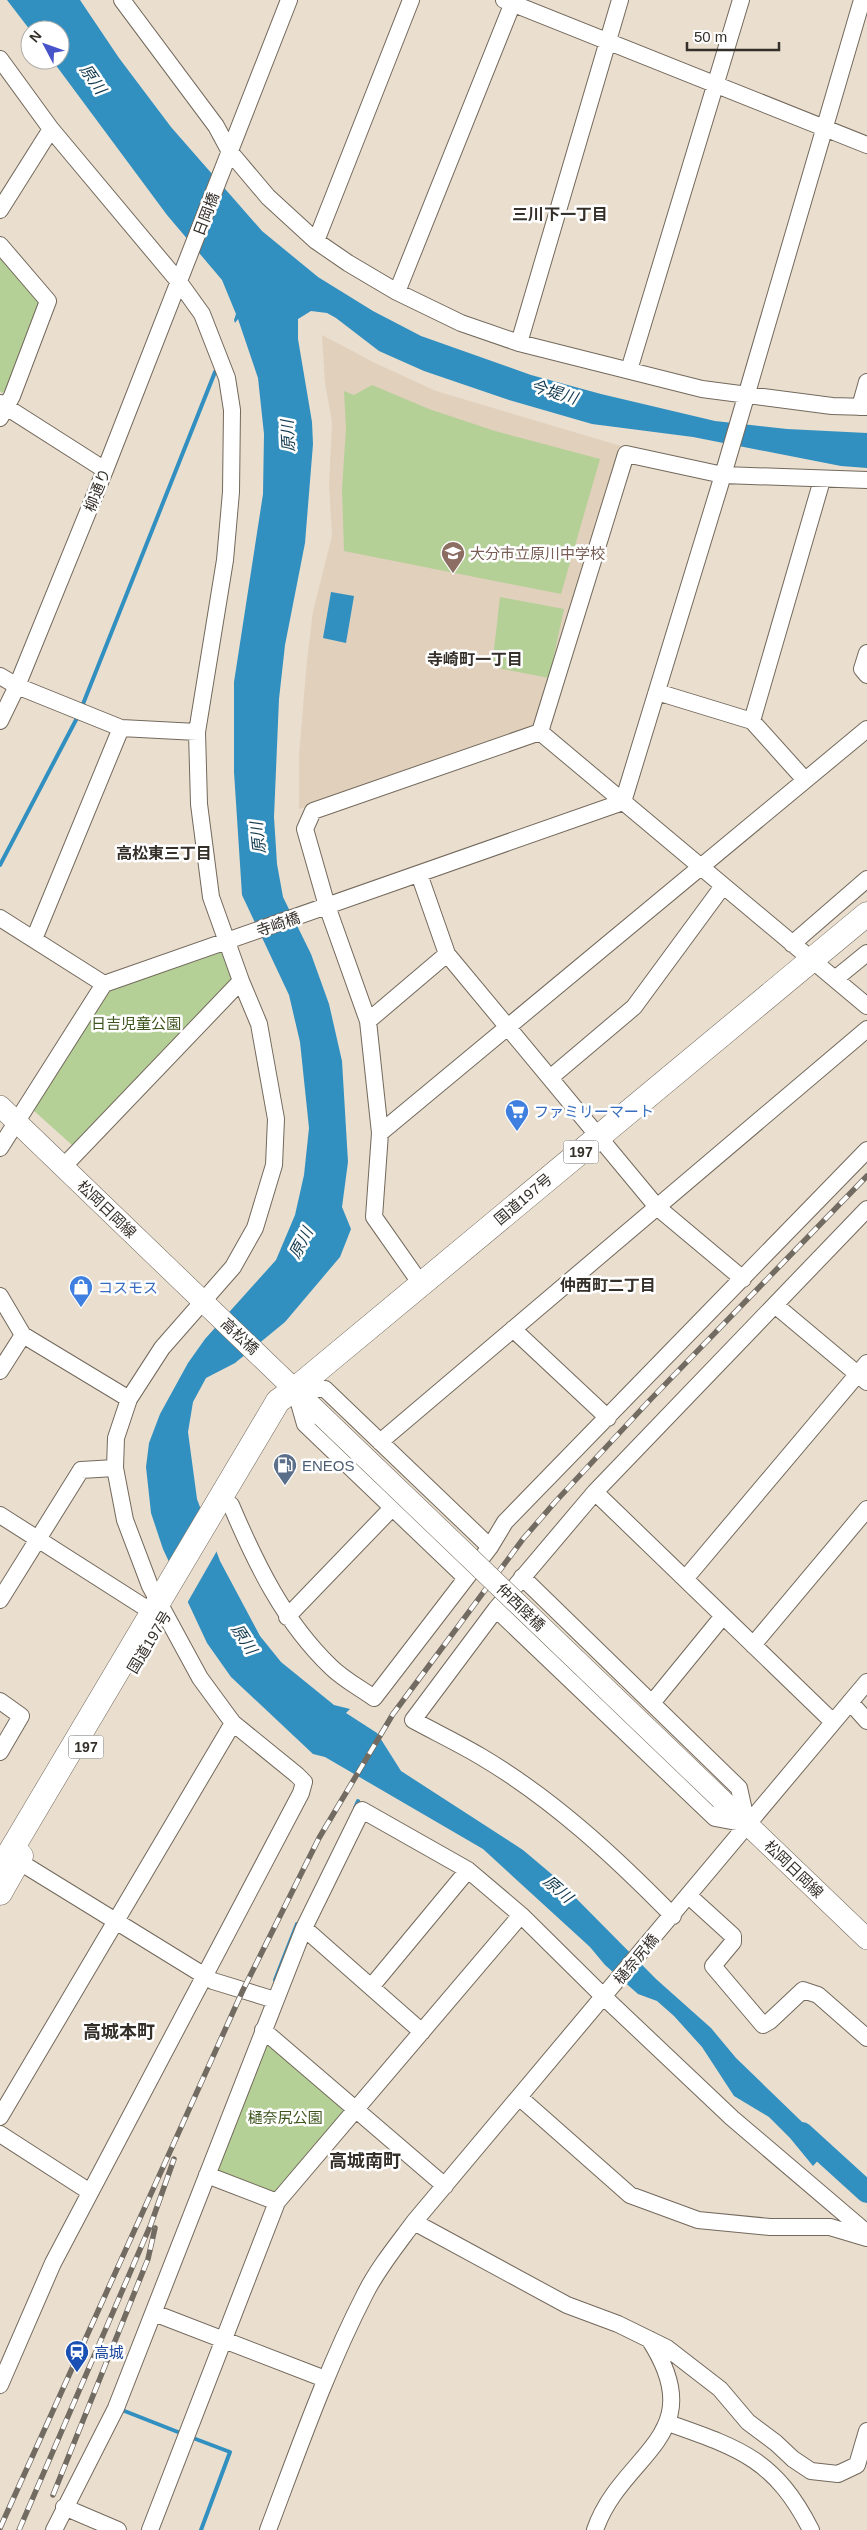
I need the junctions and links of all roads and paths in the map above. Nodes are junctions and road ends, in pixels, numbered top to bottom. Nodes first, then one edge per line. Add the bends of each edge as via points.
1 (122, 0) edge
2 (289, 0) edge
3 (411, 0) edge
4 (620, 0) edge
5 (741, 0) edge
6 (862, 0) edge
7 (510, 1) edge
8 (608, 41) junction
9 (0, 59) edge
10 (715, 84) junction
11 (823, 127) junction
12 (51, 129) junction
13 (867, 145) edge
14 (230, 152) junction
15 (0, 210) edge
16 (316, 241) junction
17 (0, 245) edge
18 (189, 256) joint
19 (179, 282) junction
20 (397, 292) junction
21 (519, 343) junction
22 (629, 370) junction
23 (867, 382) edge
24 (746, 396) junction
25 (863, 407) edge
26 (2, 409) edge
27 (105, 470) junction
28 (723, 475) junction
29 (822, 480) junction
30 (867, 480) edge
31 (867, 653) edge
32 (867, 675) edge
33 (0, 676) edge
34 (17, 686) junction
35 (657, 692) junction
36 (0, 721) edge
37 (752, 721) junction
38 (121, 728) junction
39 (867, 729) edge
40 (198, 732) junction
41 (540, 732) junction
42 (805, 780) junction
43 (623, 802) junction
44 (700, 867) junction
45 (420, 874) junction
46 (867, 879) edge
47 (723, 886) junction
48 (327, 906) junction
49 (867, 914) edge
50 (0, 918) edge
51 (34, 939) junction
52 (227, 941) junction
53 (792, 944) junction
54 (867, 953) edge
55 (447, 954) junction
56 (812, 960) junction
57 (835, 979) junction
58 (240, 981) junction
59 (104, 984) junction
60 (867, 1006) edge
61 (368, 1021) junction
62 (508, 1027) junction
63 (867, 1029) edge
64 (550, 1078) junction
65 (0, 1106) edge
66 (17, 1122) junction
67 (380, 1132) junction
68 (599, 1137) junction
69 (0, 1148) edge
70 (867, 1150) edge
71 (63, 1167) junction
72 (657, 1207) junction
73 (867, 1209) edge
74 (743, 1279) junction
75 (421, 1284) junction
76 (0, 1296) edge
77 (775, 1305) junction
78 (209, 1307) junction
79 (513, 1329) junction
80 (23, 1335) junction
81 (0, 1372) edge
82 (864, 1373) edge
83 (295, 1389) junction
84 (129, 1399) junction
85 (608, 1418) junction
86 (380, 1442) junction
87 (115, 1468) junction
88 (595, 1492) junction
89 (392, 1508) junction
90 (867, 1509) edge
91 (221, 1514) junction
92 (0, 1515) edge
93 (38, 1539) junction
94 (490, 1547) junction
95 (466, 1578) junction
96 (522, 1578) junction
97 (685, 1579) junction
98 (0, 1600) edge
99 (163, 1604) junction
100 (496, 1609) junction
101 (723, 1616) junction
102 (287, 1617) junction
103 (753, 1645) junction
104 (867, 1682) edge
105 (0, 1700) edge
106 (850, 1702) junction
107 (652, 1703) junction
108 (867, 1721) edge
109 (833, 1722) junction
110 (233, 1723) junction
111 (0, 1752) edge
112 (721, 1799) joint
113 (747, 1824) junction
114 (7, 1859) edge
115 (468, 1870) junction
116 (0, 1893) edge
117 (689, 1896) junction
118 (521, 1915) junction
119 (116, 1921) junction
120 (668, 1922) junction
121 (304, 1928) junction
122 (867, 1939) edge
123 (204, 1976) junction
124 (370, 1987) junction
125 (607, 1994) junction
126 (275, 2000) junction
127 (264, 2030) junction
128 (422, 2032) junction
129 (867, 2038) edge
130 (519, 2098) junction
131 (356, 2110) junction
132 (0, 2117) edge
133 (0, 2134) edge
134 (207, 2175) junction
135 (445, 2186) junction
136 (90, 2192) junction
137 (277, 2202) junction
138 (414, 2222) junction
139 (867, 2233) edge
140 (867, 2238) edge
141 (154, 2313) junction
142 (647, 2337) junction
143 (225, 2340) junction
144 (326, 2380) junction
145 (0, 2385) edge
146 (668, 2423) junction
147 (867, 2431) edge
148 (64, 2507) junction
149 (54, 2530) edge
150 (118, 2530) edge
151 (150, 2530) edge
152 (268, 2530) edge
153 (595, 2530) edge
154 (811, 2530) edge

1 - 14 street via 216,126
2 - 14 street, 日岡橋
3 - 16 street
4 - 8 street
5 - 10 street
6 - 11 street
7 - 8 street
7 - 20 street
8 - 10 street
8 - 21 street
9 - 12 street
10 - 11 street
10 - 22 street
11 - 13 street
11 - 24 street
12 - 15 street
12 - 19 street
14 - 16 street via 268,197
14 - 18 street, 日岡橋
16 - 20 street
17 - 26 street via 48,301
18 - 19 street, 柳通り
19 - 27 street, 柳通り
19 - 40 street via 202,314 227,378 232,410 231,492 225,560
20 - 21 street via 461,323
21 - 22 street
22 - 24 street via 702,389
23 - 25 street
24 - 25 street
24 - 28 street
26 - 27 street
27 - 34 street, 柳通り
28 - 29 street
28 - 35 street
28 - 41 street via 626,454
29 - 30 street
29 - 37 street
31 - 32 street via 862,669
33 - 34 street
34 - 36 street, 柳通り
34 - 38 street
35 - 37 street
35 - 43 street
37 - 42 street
38 - 40 street
38 - 51 street
39 - 42 street
40 - 52 street via 199,804 210,888
41 - 43 street
41 - 48 street via 314,811 305,829
42 - 44 street
43 - 44 street
43 - 45 street, 寺崎橋
44 - 47 street
44 - 62 street
45 - 48 street, 寺崎橋
45 - 55 street
46 - 53 street
47 - 53 street
47 - 64 street via 634,1007
48 - 52 street, 寺崎橋
48 - 61 street
49 - 56 highway, 国道197号 / 197
50 - 51 street
51 - 59 street
52 - 58 street
52 - 59 street, 寺崎橋
53 - 56 street
54 - 57 street
55 - 61 street
55 - 62 street
56 - 57 street
56 - 68 highway, 国道197号 / 197
57 - 60 street
58 - 71 street
58 - 78 street via 260,1024 270,1078 276,1120 274,1165 255,1228
59 - 66 street
61 - 67 street
62 - 64 street
62 - 67 street
63 - 72 street
64 - 68 street
65 - 66 main road, 松岡日岡線
66 - 69 street
66 - 71 main road, 松岡日岡線
67 - 75 street via 374,1217
68 - 72 street
68 - 75 highway, 国道197号 / 197
70 - 74 street
71 - 78 main road, 松岡日岡線
72 - 74 street
72 - 79 street
73 - 77 street
74 - 85 street
75 - 83 highway, 国道197号 / 197
76 - 80 street
77 - 82 street
77 - 88 street
78 - 83 main road, 高松橋
78 - 84 street via 162,1348
79 - 85 street
79 - 86 street
80 - 81 street
80 - 84 street
82 - 97 street
83 - 86 street via 325,1389
83 - 89 street via 305,1424
83 - 91 highway, 国道197号 / 197 via 278,1401
83 - 112 main road, 仲西陸橋, bridge
84 - 87 street via 116,1438
85 - 94 street via 505,1522
86 - 94 street
87 - 93 street via 81,1470
87 - 99 street via 125,1520
88 - 96 street
88 - 97 street
89 - 95 street
89 - 102 street
90 - 103 street
91 - 99 highway, 国道197号 / 197
91 - 102 street
92 - 93 street
93 - 98 street
93 - 99 street
94 - 95 street
95 - 102 street via 374,1698 332,1668
96 - 100 street
96 - 107 street
97 - 101 street
99 - 110 street via 200,1678
99 - 114 highway, 国道197号 / 197
100 - 113 street via 714,1818
100 - 120 street via 413,1720 480,1756 560,1811 612,1855
101 - 103 street
101 - 107 street
103 - 109 street
104 - 106 street, 樋奈尻橋
105 - 111 street via 21,1716
106 - 108 street
106 - 109 street, 樋奈尻橋
107 - 113 street via 739,1788
109 - 113 street, 樋奈尻橋
110 - 119 street
110 - 123 street via 304,1782
112 - 113 main road, 松岡日岡線
113 - 117 street, 樋奈尻橋
113 - 122 main road, 松岡日岡線
114 - 116 highway, 国道197号 / 197
114 - 119 street
115 - 118 street
115 - 121 street via 362,1810
115 - 124 street
117 - 120 street, 樋奈尻橋
117 - 129 street via 733,1936 733,1942 713,1966 763,2025 803,1990 818,1995
118 - 125 street
118 - 128 street
119 - 123 street
119 - 132 street
120 - 125 street, 樋奈尻橋
121 - 124 street
121 - 126 street
123 - 126 street
123 - 136 street
124 - 128 street
125 - 130 street, 樋奈尻橋
125 - 139 street via 732,2118
126 - 127 street
127 - 131 street
127 - 134 street
128 - 131 street
130 - 135 street, 樋奈尻橋
130 - 140 street via 630,2195 698,2220 770,2227 830,2227
131 - 135 street
131 - 137 street
133 - 136 street
134 - 137 street
134 - 141 street
135 - 138 street, 樋奈尻橋
136 - 145 street via 53,2263
137 - 143 street
138 - 142 street via 567,2305
138 - 144 street, 樋奈尻橋 via 365,2292
141 - 143 street
141 - 148 street via 116,2408
142 - 146 street via 666,2368 671,2384
142 - 147 street via 667,2348 720,2389 748,2422 811,2471 838,2474 857,2465
143 - 144 street
143 - 151 street
144 - 152 street, 樋奈尻橋
146 - 153 street via 647,2455 610,2498
146 - 154 street via 728,2444 754,2458 781,2483 799,2506
148 - 149 street
148 - 150 street

